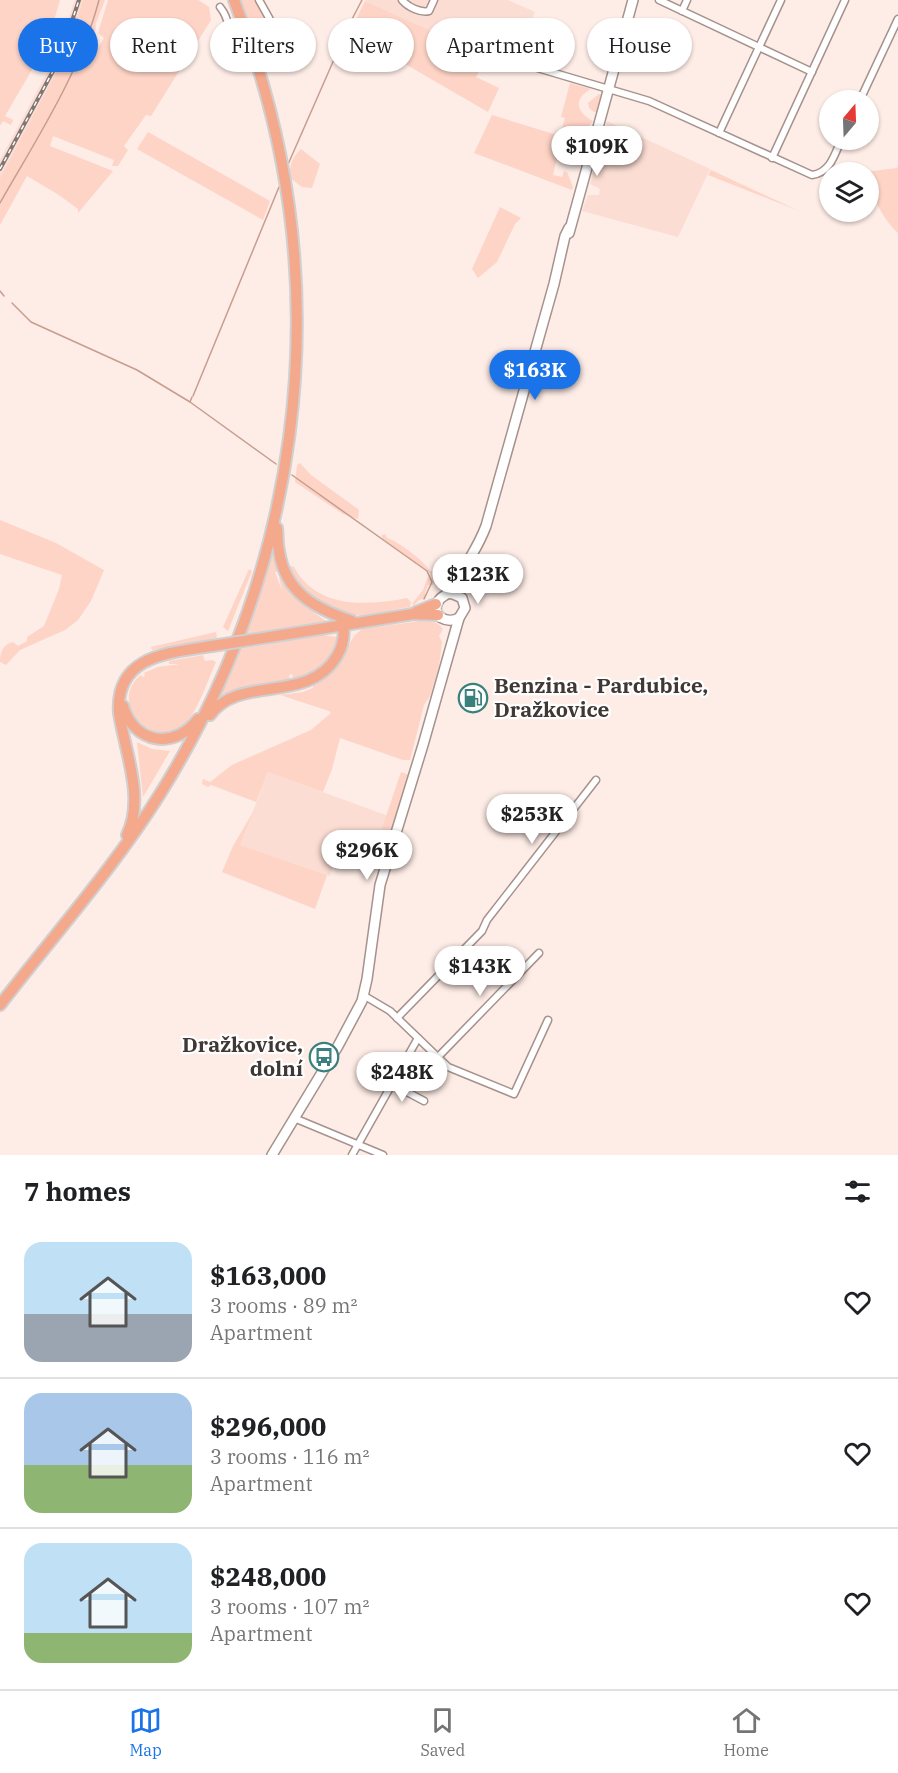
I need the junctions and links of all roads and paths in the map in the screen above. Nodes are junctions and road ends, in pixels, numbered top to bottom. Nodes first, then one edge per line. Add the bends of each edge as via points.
1 (234, 0) edge
2 (259, 0) edge
3 (402, 0) edge
4 (434, 0) edge
5 (633, 0) edge
6 (659, 0) edge
7 (687, 0) edge
8 (781, 0) edge
9 (845, 0) edge
10 (220, 7) dead end
11 (682, 11) junction
12 (226, 18) edge
13 (240, 18) edge
14 (269, 18) edge
15 (898, 19) edge
16 (759, 47) junction
17 (258, 72) edge
18 (552, 72) edge
19 (812, 72) junction
20 (608, 88) junction
21 (865, 90) edge
22 (718, 133) junction
23 (836, 150) edge
24 (772, 158) junction
25 (569, 228) junction
26 (554, 284) junction
27 (276, 516) junction
28 (453, 594) junction
29 (441, 614) junction
30 (459, 618) junction
31 (349, 623) junction
32 (453, 642) junction
33 (123, 687) junction
34 (214, 697) junction
35 (194, 737) junction
36 (596, 780) dead end
37 (115, 858) junction
38 (539, 953) dead end
39 (363, 995) junction
40 (0, 1005) edge
41 (397, 1018) junction
42 (548, 1020) dead end
43 (418, 1038) junction
44 (438, 1057) junction
45 (392, 1084) junction
46 (424, 1101) dead end
47 (294, 1118) junction
48 (357, 1145) junction
49 (272, 1155) edge
50 (352, 1155) edge
51 (383, 1155) edge

1 - 13 main road
2 - 14 street
3 - 4 street via 424,12 429,11
5 - 20 main road
6 - 11 street
7 - 11 street
8 - 16 street
9 - 19 street
10 - 12 street
11 - 16 street
15 - 21 street
16 - 19 street
16 - 22 street
17 - 27 main road via 282,165 295,263 296,356 289,442
18 - 20 street
19 - 24 street
20 - 22 street via 649,101
20 - 25 main road
22 - 24 street
23 - 24 street via 827,168 817,174
25 - 26 main road
25 - 26 main road
26 - 28 main road via 486,526
27 - 31 main road via 281,563 293,586 321,610
27 - 34 main road via 252,600
28 - 29 main road via 439,599
28 - 30 main road via 462,598 465,608
29 - 30 main road
29 - 31 main road
29 - 32 main road
30 - 32 main road
31 - 33 main road, bridge via 169,653 144,661 131,672
31 - 35 main road via 341,649 322,673 302,683 229,698 214,709
32 - 39 main road via 380,885
33 - 34 main road via 123,704 130,722 157,738 185,732
33 - 37 main road via 119,713 135,807 130,830
34 - 35 main road
35 - 37 main road
36 - 41 street via 482,931
37 - 40 main road
38 - 44 street
39 - 41 street
39 - 47 main road via 353,1019
41 - 43 street
42 - 44 street via 514,1094 448,1067
43 - 44 street
43 - 45 street
45 - 46 street
45 - 48 street
47 - 48 street
47 - 49 main road
48 - 50 street
48 - 51 street

